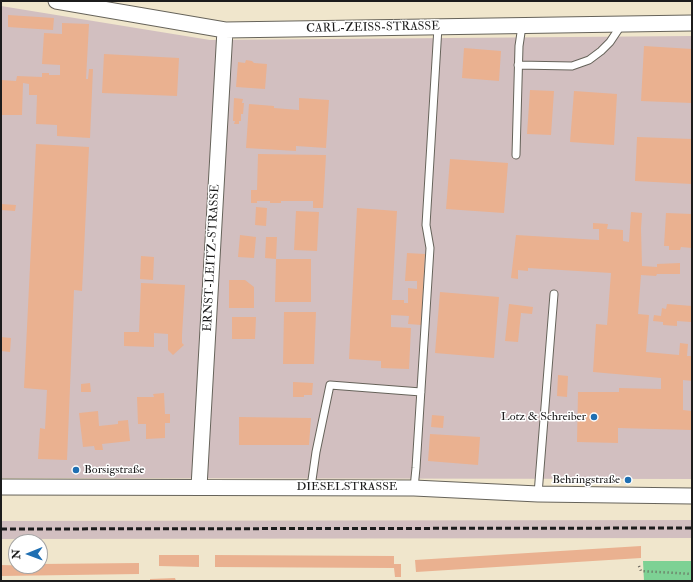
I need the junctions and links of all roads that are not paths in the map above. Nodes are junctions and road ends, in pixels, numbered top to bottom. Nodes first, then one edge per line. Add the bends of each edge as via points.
1 (56, 1) edge
2 (692, 23) edge
3 (622, 24) junction
4 (522, 26) junction
5 (438, 27) junction
6 (225, 30) junction
7 (518, 66) junction
8 (516, 155) dead end
9 (554, 294) dead end
10 (421, 392) junction
11 (1, 487) edge
12 (199, 487) junction
13 (311, 487) junction
14 (414, 488) junction
15 (538, 494) junction
16 (692, 496) edge

1 - 6 street, CARL-ZEISS-STRASSE
2 - 3 street, CARL-ZEISS-STRASSE
3 - 4 street, CARL-ZEISS-STRASSE
3 - 7 lane via 602,51 589,60 572,66
4 - 5 street, CARL-ZEISS-STRASSE
4 - 7 lane
5 - 6 street, CARL-ZEISS-STRASSE
5 - 10 lane via 426,225 430,248
6 - 12 street, ERNST-LEITZ-STRASSE
7 - 8 lane
9 - 15 lane
10 - 13 lane via 330,385
10 - 14 lane
11 - 12 street, DIESELSTRASSE
12 - 13 street, DIESELSTRASSE
13 - 14 street, DIESELSTRASSE
14 - 15 street, DIESELSTRASSE
15 - 16 street, DIESELSTRASSE

